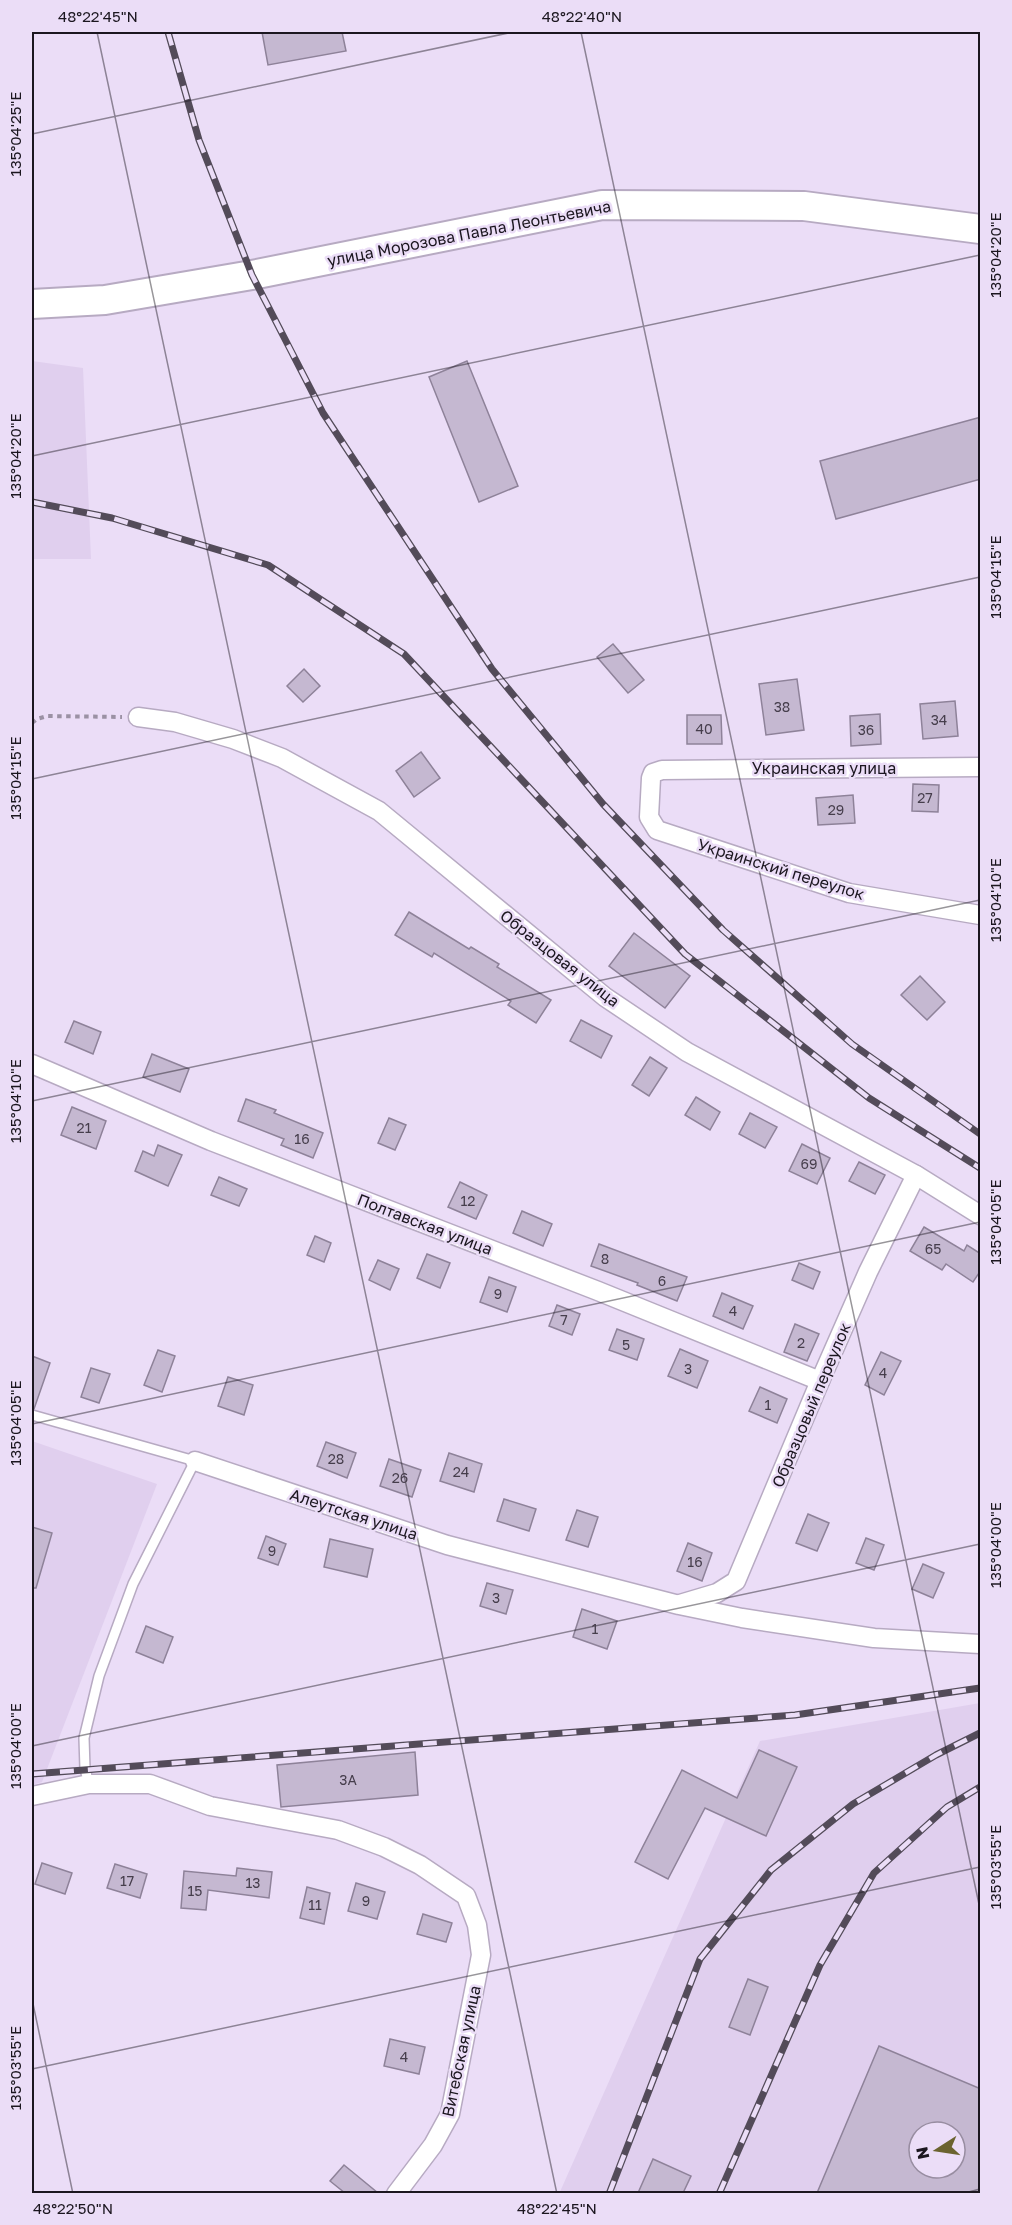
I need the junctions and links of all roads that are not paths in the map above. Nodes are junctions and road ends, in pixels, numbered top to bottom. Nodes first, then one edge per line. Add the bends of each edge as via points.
1 (981, 229) edge
2 (32, 304) edge
3 (138, 717) road end
4 (981, 767) edge
5 (668, 769) joint
6 (981, 915) edge
7 (32, 1064) edge
8 (916, 1175) junction
9 (981, 1215) edge
10 (820, 1381) junction
11 (32, 1415) edge
12 (195, 1461) junction
13 (679, 1605) junction
14 (981, 1644) edge
15 (89, 1784) junction
16 (32, 1796) edge
17 (396, 2193) edge

1 - 2 main road, улица Морозова Павла Леонтьевича via 804,206 602,205 252,275 105,300
3 - 8 street, Образцовая улица via 175,722 282,758 379,811 605,997 687,1052
4 - 5 street, Украинская улица
5 - 6 street, Украинский переулок via 653,773 651,778 649,817 657,830 849,893
7 - 10 street, Полтавская улица via 211,1141
8 - 9 street, Образцовая улица
8 - 10 street, Образцовый переулок
10 - 13 street, Образцовый переулок via 736,1581 717,1593
11 - 12 lane, Алеутская улица
12 - 13 street, Алеутская улица via 447,1545
12 - 15 lane via 133,1584 99,1676 84,1738
13 - 14 street, Алеутская улица via 874,1638
15 - 16 street
15 - 17 street, Витебская улица via 150,1784 210,1806 338,1830 420,1865 466,1896 477,1925 481,1955 450,2114 433,2145

